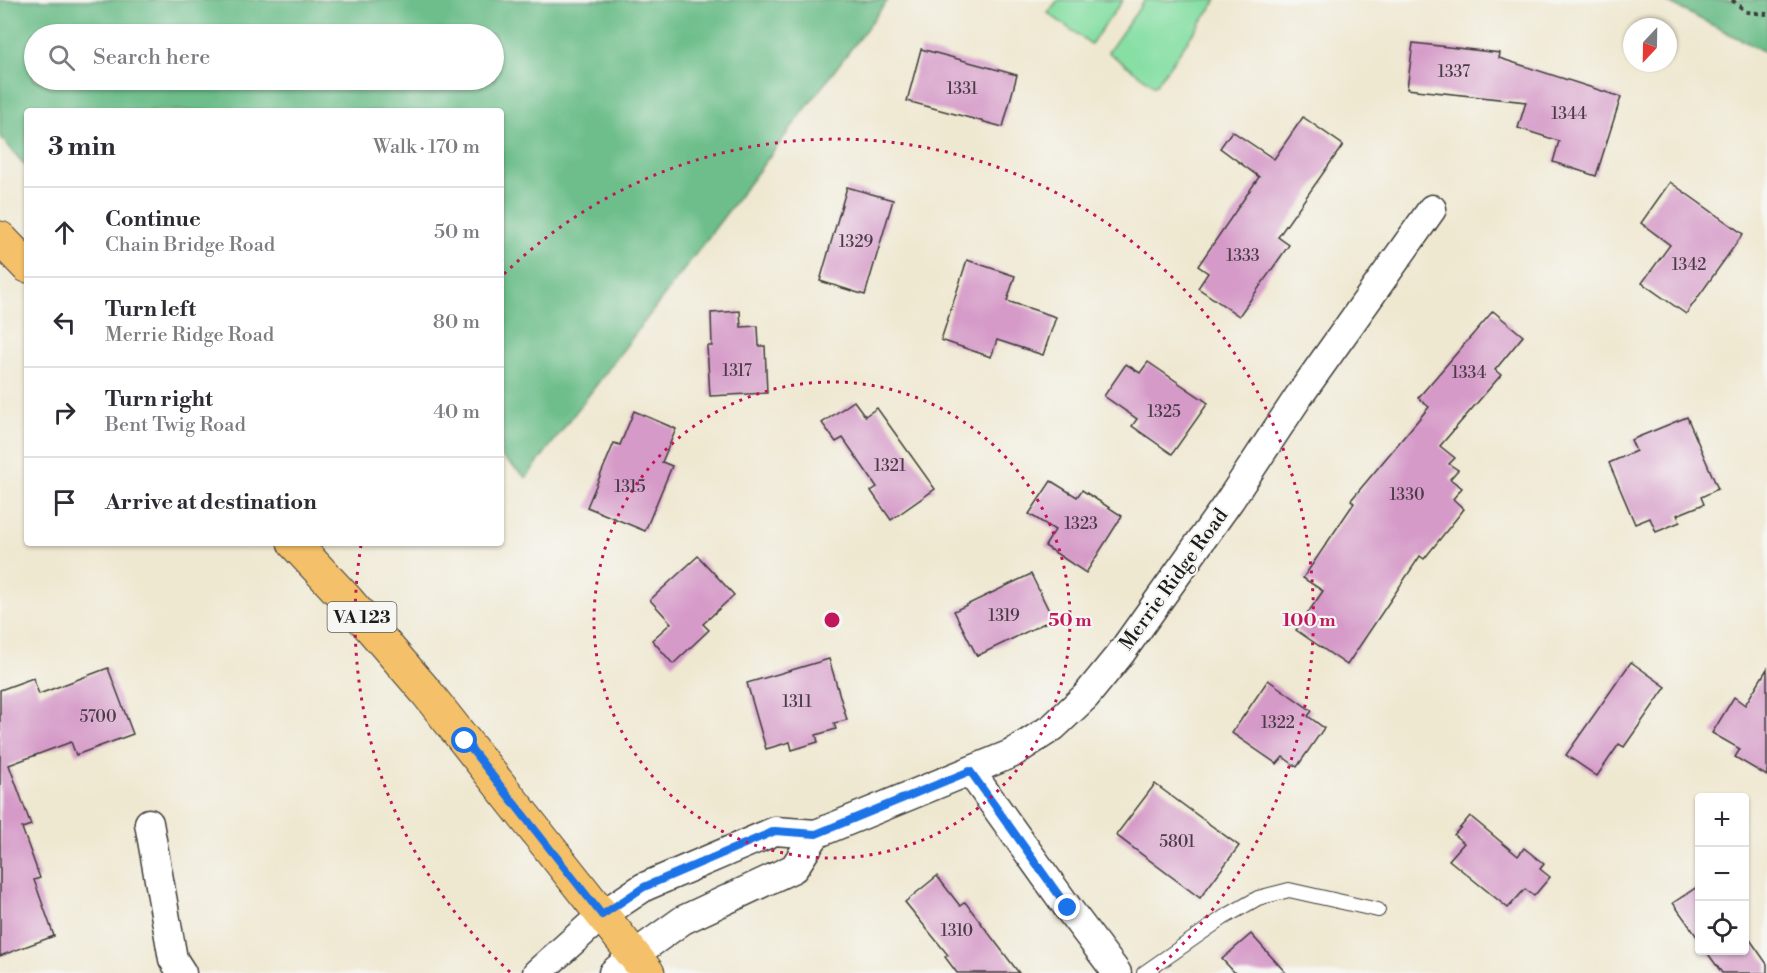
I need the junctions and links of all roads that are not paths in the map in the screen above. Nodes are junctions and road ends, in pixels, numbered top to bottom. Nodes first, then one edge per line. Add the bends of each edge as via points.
1 (1432, 209) dead end
2 (0, 238) edge
3 (24, 263) edge
4 (297, 546) edge
5 (970, 771) junction
6 (149, 823) dead end
7 (816, 834) junction
8 (1378, 910) dead end
9 (602, 915) junction
10 (632, 967) edge
11 (182, 973) edge
12 (537, 973) edge
13 (1118, 973) edge
14 (1144, 973) edge

1 - 5 street, Merrie Ridge Road via 1223,510 1086,696 1053,727 1011,754
2 - 3 main road
4 - 9 main road, VA 123 via 406,668
5 - 7 street, Merrie Ridge Road
5 - 13 street
6 - 11 street via 174,959
7 - 9 street, Merrie Ridge Road via 775,831 644,887
7 - 10 street via 794,868 683,920
8 - 14 lane via 1289,890 1258,898
9 - 10 main road, VA 123
9 - 12 street, Merrie Ridge Road

